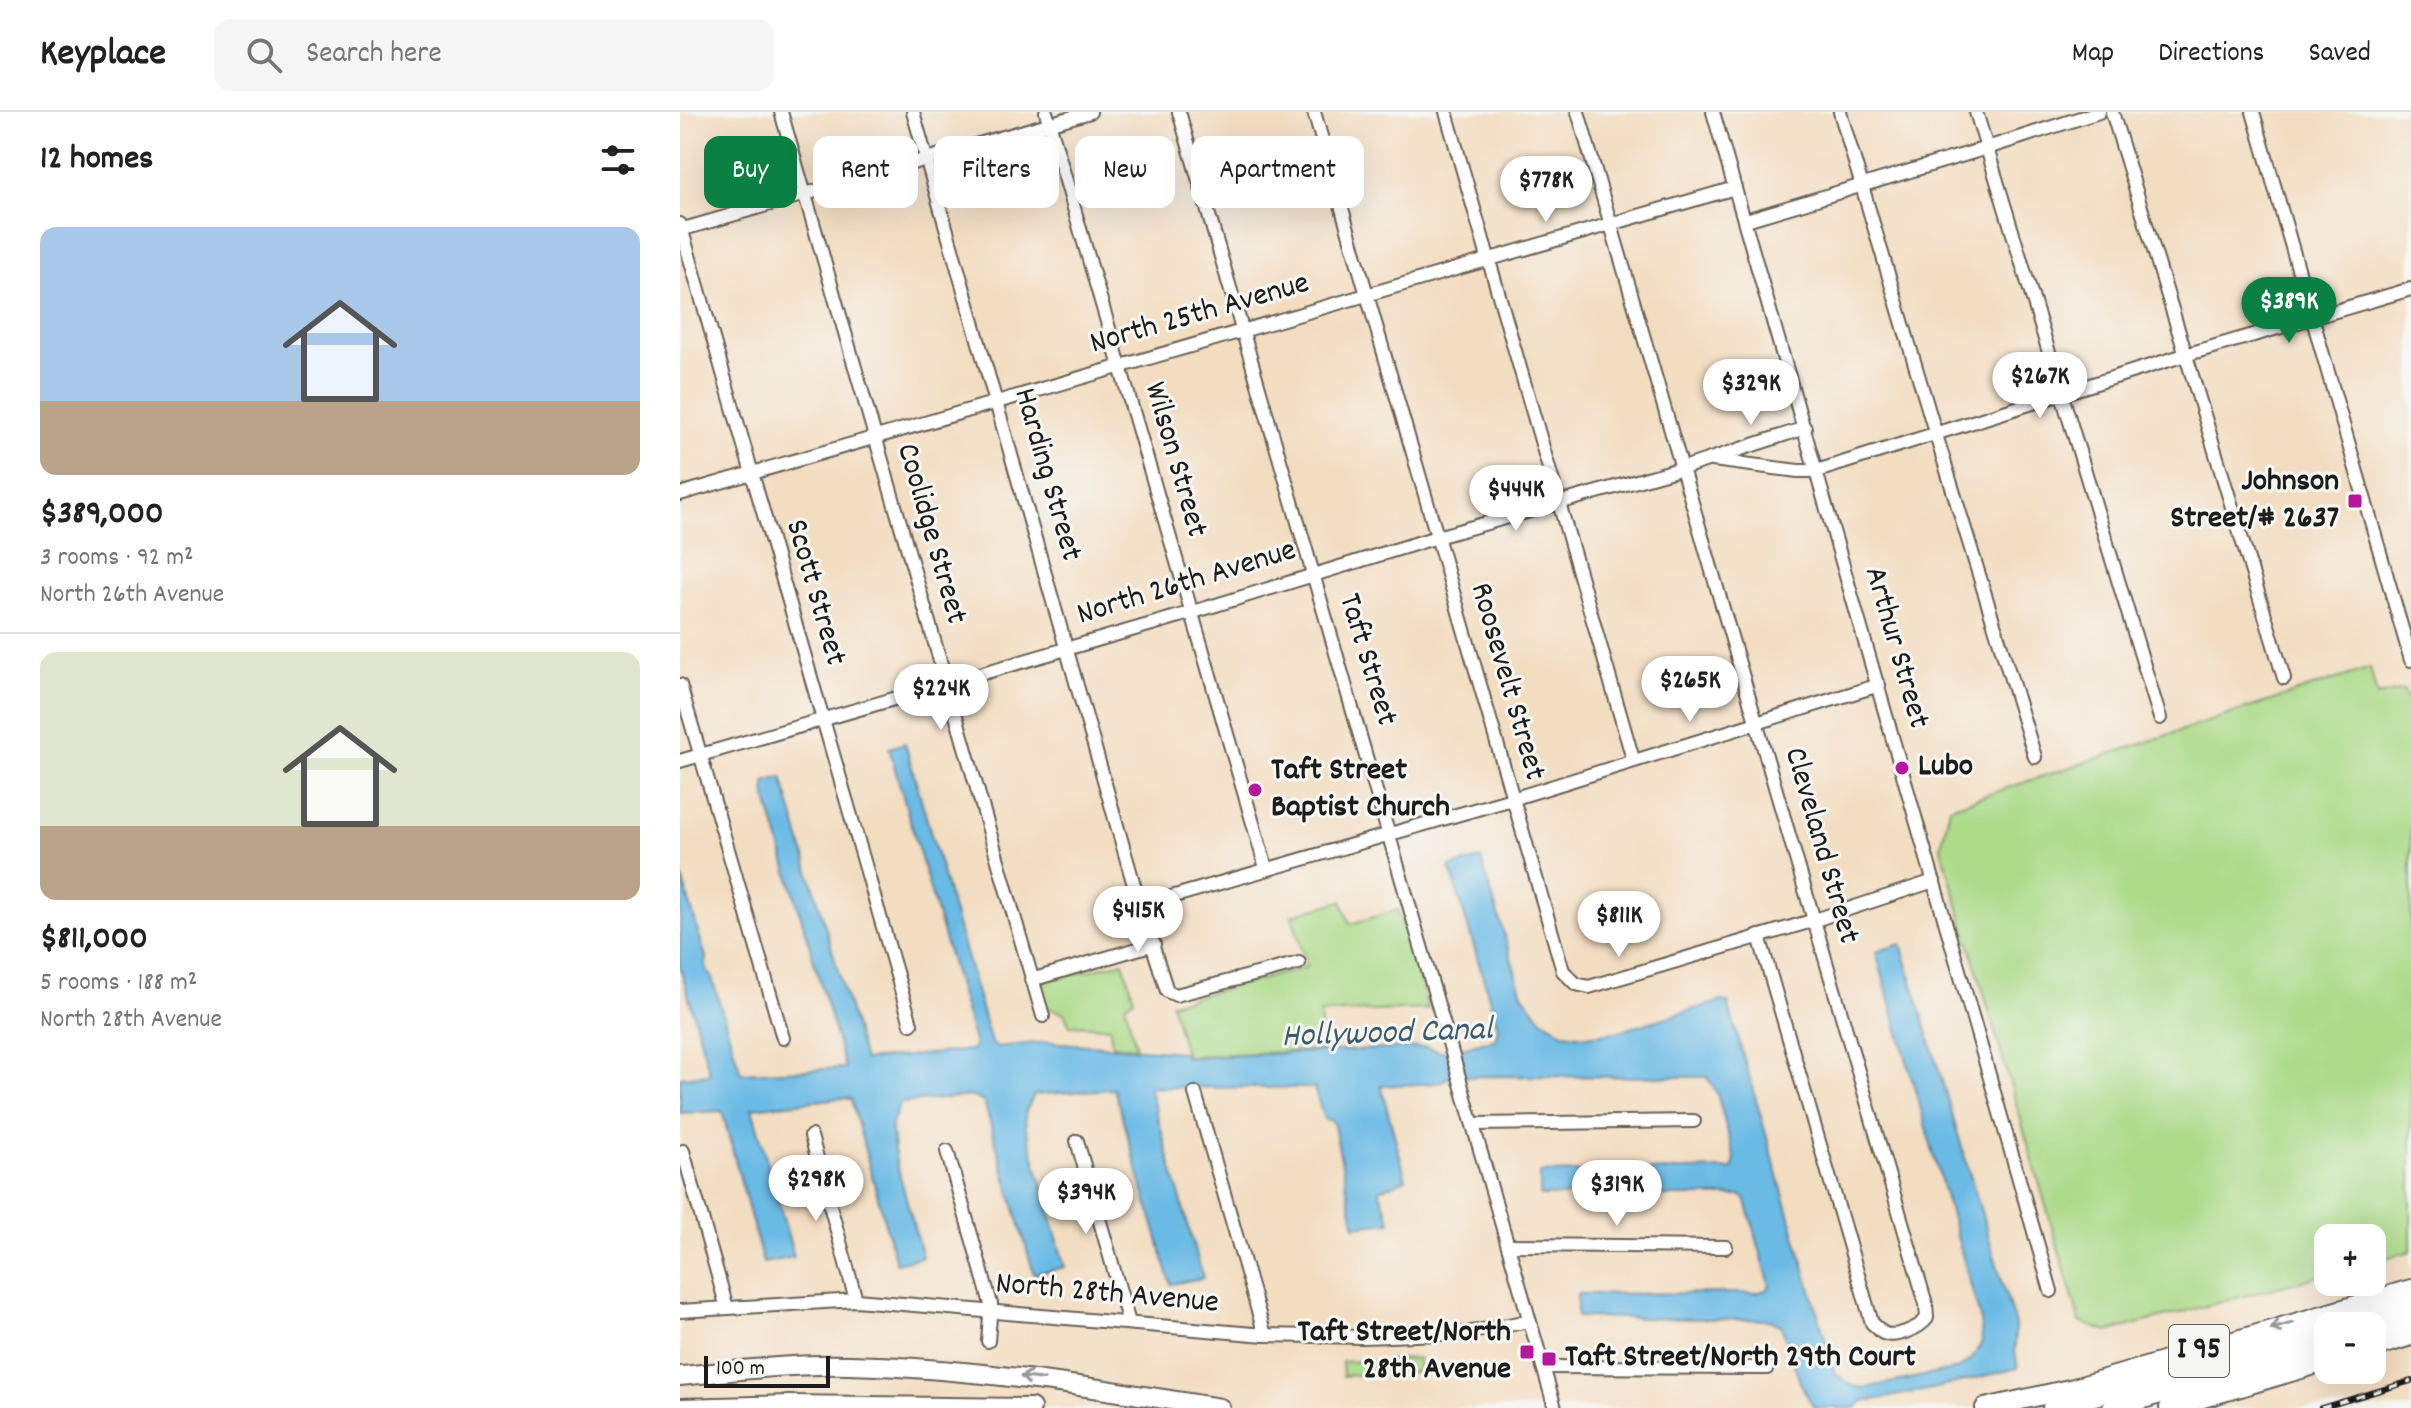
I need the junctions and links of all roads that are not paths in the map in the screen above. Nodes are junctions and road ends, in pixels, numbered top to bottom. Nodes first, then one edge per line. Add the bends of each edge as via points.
1 (781, 112) edge
2 (913, 112) edge
3 (1090, 112) edge
4 (1179, 112) edge
5 (1314, 112) edge
6 (1446, 112) edge
7 (1578, 112) edge
8 (1713, 112) edge
9 (1840, 112) edge
10 (1976, 112) edge
11 (2099, 112) edge
12 (2112, 112) edge
13 (2253, 112) edge
14 (1048, 118) edge
15 (1987, 148) junction
16 (927, 159) junction
17 (1861, 185) junction
18 (1735, 188) junction
19 (804, 194) junction
20 (1746, 220) junction
21 (1612, 223) junction
22 (681, 228) edge
23 (1489, 260) junction
24 (2411, 289) edge
25 (1366, 294) junction
26 (2314, 319) junction
27 (1243, 330) junction
28 (2185, 355) junction
29 (1120, 366) junction
30 (2062, 394) junction
31 (998, 402) junction
32 (1805, 428) junction
33 (1936, 435) junction
34 (875, 437) junction
35 (1709, 460) junction
36 (1683, 468) junction
37 (1817, 471) junction
38 (751, 472) junction
39 (680, 494) edge
40 (1560, 502) junction
41 (1437, 537) junction
42 (1313, 574) junction
43 (1190, 613) junction
44 (1068, 647) junction
45 (2411, 660) edge
46 (2284, 678) dead end
47 (945, 683) junction
48 (680, 685) edge
49 (1879, 685) junction
50 (2160, 718) dead end
51 (823, 719) junction
52 (1757, 722) junction
53 (700, 755) junction
54 (2035, 757) dead end
55 (1633, 759) junction
56 (680, 761) edge
57 (1512, 799) junction
58 (1390, 834) junction
59 (1266, 868) junction
60 (1934, 881) junction
61 (1140, 906) junction
62 (1815, 920) junction
63 (1759, 936) junction
64 (1154, 944) junction
65 (1299, 963) dead end
66 (1031, 980) junction
67 (1043, 1016) dead end
68 (911, 1024) dead end
69 (783, 1038) dead end
70 (1195, 1093) dead end
71 (1694, 1121) dead end
72 (1474, 1124) junction
73 (811, 1136) dead end
74 (1077, 1141) dead end
75 (683, 1151) dead end
76 (947, 1151) dead end
77 (1508, 1245) junction
78 (1726, 1247) dead end
79 (2411, 1289) edge
80 (2051, 1291) dead end
81 (856, 1300) junction
82 (2411, 1306) edge
83 (727, 1308) junction
84 (680, 1311) edge
85 (991, 1312) junction
86 (2386, 1313) edge
87 (1529, 1321) junction
88 (2411, 1321) edge
89 (1129, 1323) junction
90 (2386, 1329) edge
91 (2314, 1334) edge
92 (1265, 1335) junction
93 (2411, 1336) edge
94 (988, 1341) dead end
95 (2386, 1344) edge
96 (2314, 1349) edge
97 (2314, 1365) edge
98 (1543, 1367) junction
99 (1767, 1368) dead end
100 (680, 1376) edge
101 (680, 1408) edge
102 (1031, 1408) edge
103 (1220, 1408) edge
104 (1555, 1408) edge
105 (1985, 1408) edge
106 (2052, 1408) edge
107 (2112, 1408) edge
108 (2169, 1408) edge

1 - 19 street, Coolidge Street
2 - 16 street, Harding Street
3 - 14 street
4 - 27 street, Taft Street
5 - 25 street, Roosevelt Street
6 - 23 street
7 - 21 street, Cleveland Street
8 - 18 street, Arthur Street
9 - 17 street
10 - 15 street
11 - 15 street
12 - 28 street
13 - 26 street
14 - 16 street
14 - 29 street, Wilson Street
15 - 17 street
15 - 30 street
16 - 19 street
16 - 31 street, Harding Street
17 - 20 street
17 - 33 street
18 - 20 street, Arthur Street
18 - 21 street, North 25th Avenue
19 - 22 street
19 - 34 street, Coolidge Street
20 - 32 street, Arthur Street
21 - 23 street, North 25th Avenue
21 - 36 street, Cleveland Street
22 - 38 street, Scott Street
23 - 25 street, North 25th Avenue
23 - 40 street
24 - 26 street, North 26th Avenue
25 - 27 street, North 25th Avenue
25 - 41 street, Roosevelt Street
26 - 28 street, North 26th Avenue
26 - 45 street
27 - 29 street, North 25th Avenue
27 - 42 street, Taft Street
28 - 30 street, North 26th Avenue
28 - 46 street
29 - 31 street, North 25th Avenue
29 - 43 street, Wilson Street
30 - 33 street, North 26th Avenue
30 - 50 street
31 - 34 street, North 25th Avenue
31 - 44 street, Harding Street
32 - 35 street, North 26th Avenue
32 - 37 street, Arthur Street
33 - 37 street, North 26th Avenue
33 - 54 street
34 - 38 street, North 25th Avenue
34 - 47 street, Coolidge Street
35 - 36 street, North 26th Avenue
35 - 37 street, North 26th Avenue
36 - 40 street, North 26th Avenue
36 - 52 street, Cleveland Street
37 - 49 street, Arthur Street
38 - 39 street, North 25th Avenue
38 - 51 street, Scott Street
40 - 41 street, North 26th Avenue
40 - 55 street
41 - 42 street, North 26th Avenue
41 - 57 street, Roosevelt Street
42 - 43 street, North 26th Avenue
42 - 58 street, Taft Street
43 - 44 street, North 26th Avenue
43 - 59 street, Wilson Street
44 - 47 street, North 26th Avenue
44 - 61 street, Harding Street
47 - 51 street, North 26th Avenue
47 - 66 street, Coolidge Street
48 - 53 street
49 - 52 street
49 - 60 street, Arthur Street
51 - 53 street, North 26th Avenue
51 - 68 street, Scott Street
52 - 55 street
52 - 62 street, Cleveland Street
53 - 56 street, North 26th Avenue
53 - 69 street
55 - 57 street
57 - 58 street
57 - 63 street, Roosevelt Street via 1563,971 1576,984 1589,987
58 - 59 street
58 - 72 street, Taft Street
59 - 61 street
60 - 62 street
60 - 80 street, Arthur Street
61 - 64 street, Harding Street
62 - 63 street
62 - 63 street, Cleveland Street via 1926,1304 1922,1326 1892,1335 1872,1323
64 - 65 street, Harding Street via 1167,991 1176,995
64 - 66 street
66 - 67 street, Coolidge Street
70 - 92 street
71 - 72 street
72 - 77 street, Taft Street
73 - 81 street
74 - 89 street
75 - 83 street
76 - 85 street
77 - 78 street
77 - 87 street, Taft Street
79 -> 105 highway, I 95 via 2074,1388
81 - 83 street, North 28th Avenue
81 - 85 street, North 28th Avenue
82 - 86 highway
83 - 84 street, North 28th Avenue
85 - 89 street, North 28th Avenue
85 - 94 street
87 - 92 street, North 28th Avenue via 1437,1334
87 - 98 street, Taft Street
88 - 90 highway
89 - 92 street, North 28th Avenue
91 - 106 highway
93 - 95 highway
96 - 107 highway
97 - 108 highway, I 95
98 - 99 street
98 - 104 street, Taft Street
103 -> 100 highway via 941,1369 793,1366
101 - 102 highway

